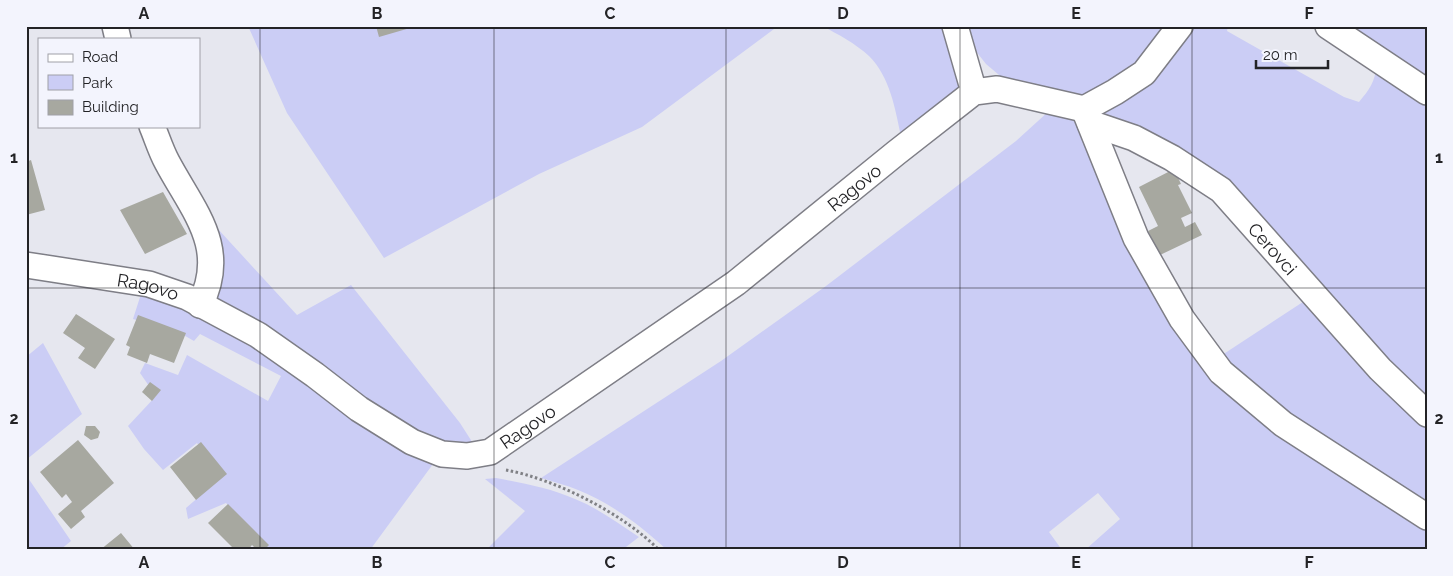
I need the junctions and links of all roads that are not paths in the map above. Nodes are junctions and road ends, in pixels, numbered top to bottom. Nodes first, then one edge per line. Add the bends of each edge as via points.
1 (955, 26) edge
2 (1180, 26) edge
3 (1328, 26) edge
4 (974, 92) junction
5 (1427, 92) edge
6 (1087, 116) junction
7 (153, 128) edge
8 (26, 265) edge
9 (200, 304) junction
10 (1427, 414) edge
11 (1427, 517) edge

1 - 4 street
2 - 6 street via 1144,73
3 - 5 street
4 - 6 street, Cerovci via 997,89
4 - 9 street, Ragovo via 736,283 490,452 467,456 442,454 412,442 359,409 258,335
6 - 10 street, Cerovci via 1172,158 1221,190 1380,369
6 - 11 street via 1136,238 1182,319 1221,372 1283,424
7 - 9 street via 208,240 212,267 207,291
8 - 9 street, Ragovo via 148,284 187,296

